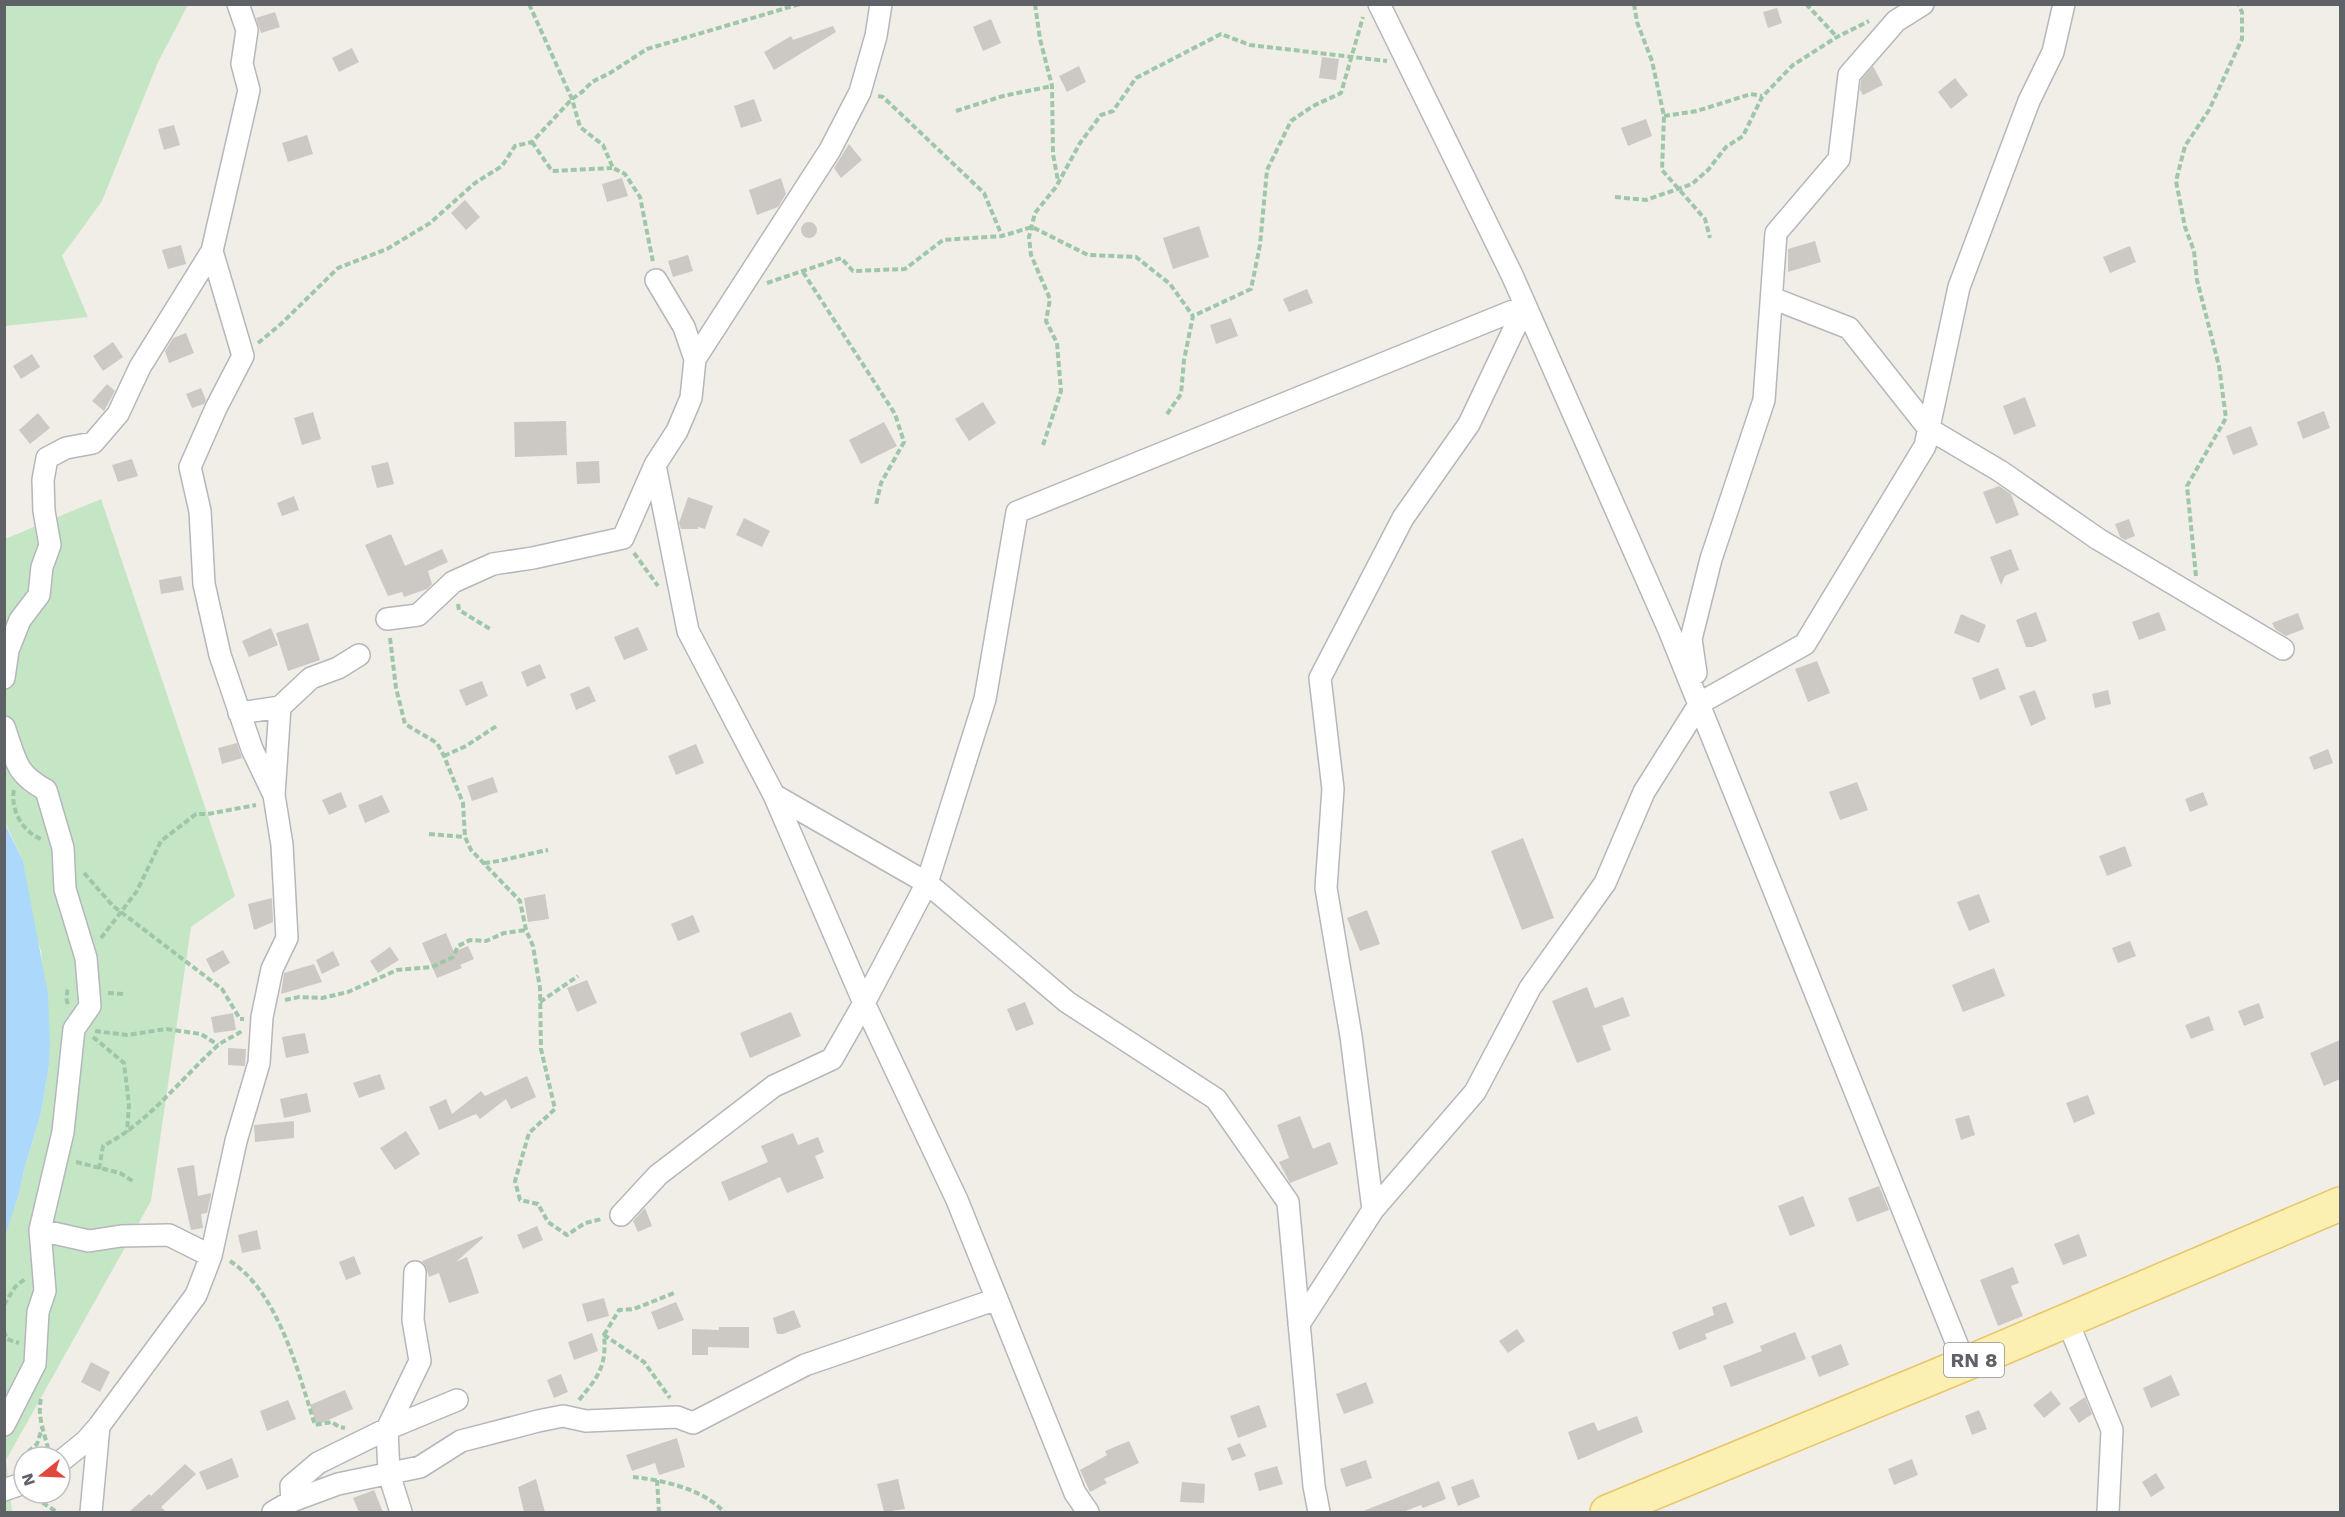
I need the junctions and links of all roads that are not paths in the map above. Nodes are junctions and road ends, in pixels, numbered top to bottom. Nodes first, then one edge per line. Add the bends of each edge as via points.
1 (238, 4) edge
2 (881, 4) edge
3 (2064, 4) edge
4 (1371, 10) edge
5 (1915, 10) edge
6 (212, 251) junction
7 (656, 280) road end
8 (1772, 298) junction
9 (1525, 306) junction
10 (695, 359) junction
11 (1929, 429) junction
12 (655, 465) junction
13 (387, 619) road end
14 (2283, 649) dead end
15 (359, 654) dead end
16 (4, 678) edge
17 (1700, 703) junction
18 (280, 707) junction
19 (239, 713) junction
20 (4, 727) edge
21 (274, 795) junction
22 (774, 795) junction
23 (927, 883) junction
24 (864, 1003) junction
25 (2340, 1204) edge
26 (1373, 1210) junction
27 (621, 1215) road end
28 (40, 1230) junction
29 (211, 1256) junction
30 (415, 1272) dead end
31 (997, 1299) junction
32 (2067, 1320) junction
33 (1299, 1324) junction
34 (1965, 1364) junction
35 (458, 1400) dead end
36 (4, 1425) edge
37 (99, 1426) junction
38 (387, 1429) junction
39 (72, 1453) edge
40 (389, 1474) junction
41 (292, 1501) junction
42 (91, 1512) edge
43 (273, 1512) edge
44 (401, 1512) edge
45 (1088, 1512) edge
46 (1319, 1512) edge
47 (1607, 1512) edge
48 (2108, 1512) edge

1 - 6 street via 247,30 242,64 249,90
2 - 10 street via 860,92 830,150
3 - 11 street via 2054,52 2029,101 1959,287
4 - 9 street via 1409,64
5 - 8 street via 1896,21 1849,75 1839,159 1776,233
6 - 16 street via 140,367 118,414 93,443 66,448 47,458 44,511 50,545 42,567 39,595 20,620 8,650
6 - 19 street via 243,356 190,467 200,511 204,584 220,655
7 - 10 street via 684,327
8 - 11 street via 1849,328
8 - 17 street via 1764,400 1711,559 1691,639
9 - 17 street
9 - 23 street via 1017,512 985,699
9 - 26 street via 1468,424 1403,518 1320,678 1333,789 1326,888 1351,1036
10 - 12 street via 691,398
11 - 14 street via 2000,471 2098,539
11 - 17 street via 1925,446 1805,644
12 - 13 street via 623,538 493,564 453,582 418,615
12 - 22 street via 688,631
15 - 18 street via 338,669 311,678
17 - 26 street via 1644,792 1605,884 1530,988 1475,1092
17 - 34 street
18 - 19 street
18 - 21 street
19 - 21 street
20 - 28 street via 19,769 29,781 46,790 63,848 65,889 86,958 90,1006 80,1028 74,1029 63,1132
21 - 29 street via 282,845 287,938 259,1018 259,1063 236,1141
22 - 23 street
22 - 24 street
23 - 24 street
23 - 33 street via 1067,1002 1216,1099 1288,1202
24 - 27 street via 832,1059 774,1086 658,1176
24 - 31 street via 957,1200
25 - 32 main road, RN 8
26 - 33 street
28 - 29 street via 89,1241 169,1235
28 - 36 street via 45,1292 38,1312 35,1364
29 - 37 street via 196,1295
30 - 38 street via 413,1320 420,1361
31 - 40 street via 805,1365 693,1423 677,1417 586,1421 563,1416 461,1441 420,1467
31 - 45 street via 1075,1493
32 - 34 main road, RN 8
32 - 48 street via 2112,1430
33 - 46 street
34 - 47 main road, RN 8
35 - 38 street
37 - 39 street
37 - 42 street
38 - 40 street
38 - 41 street via 318,1463 291,1486
40 - 41 street via 338,1484
40 - 44 street
41 - 43 street

